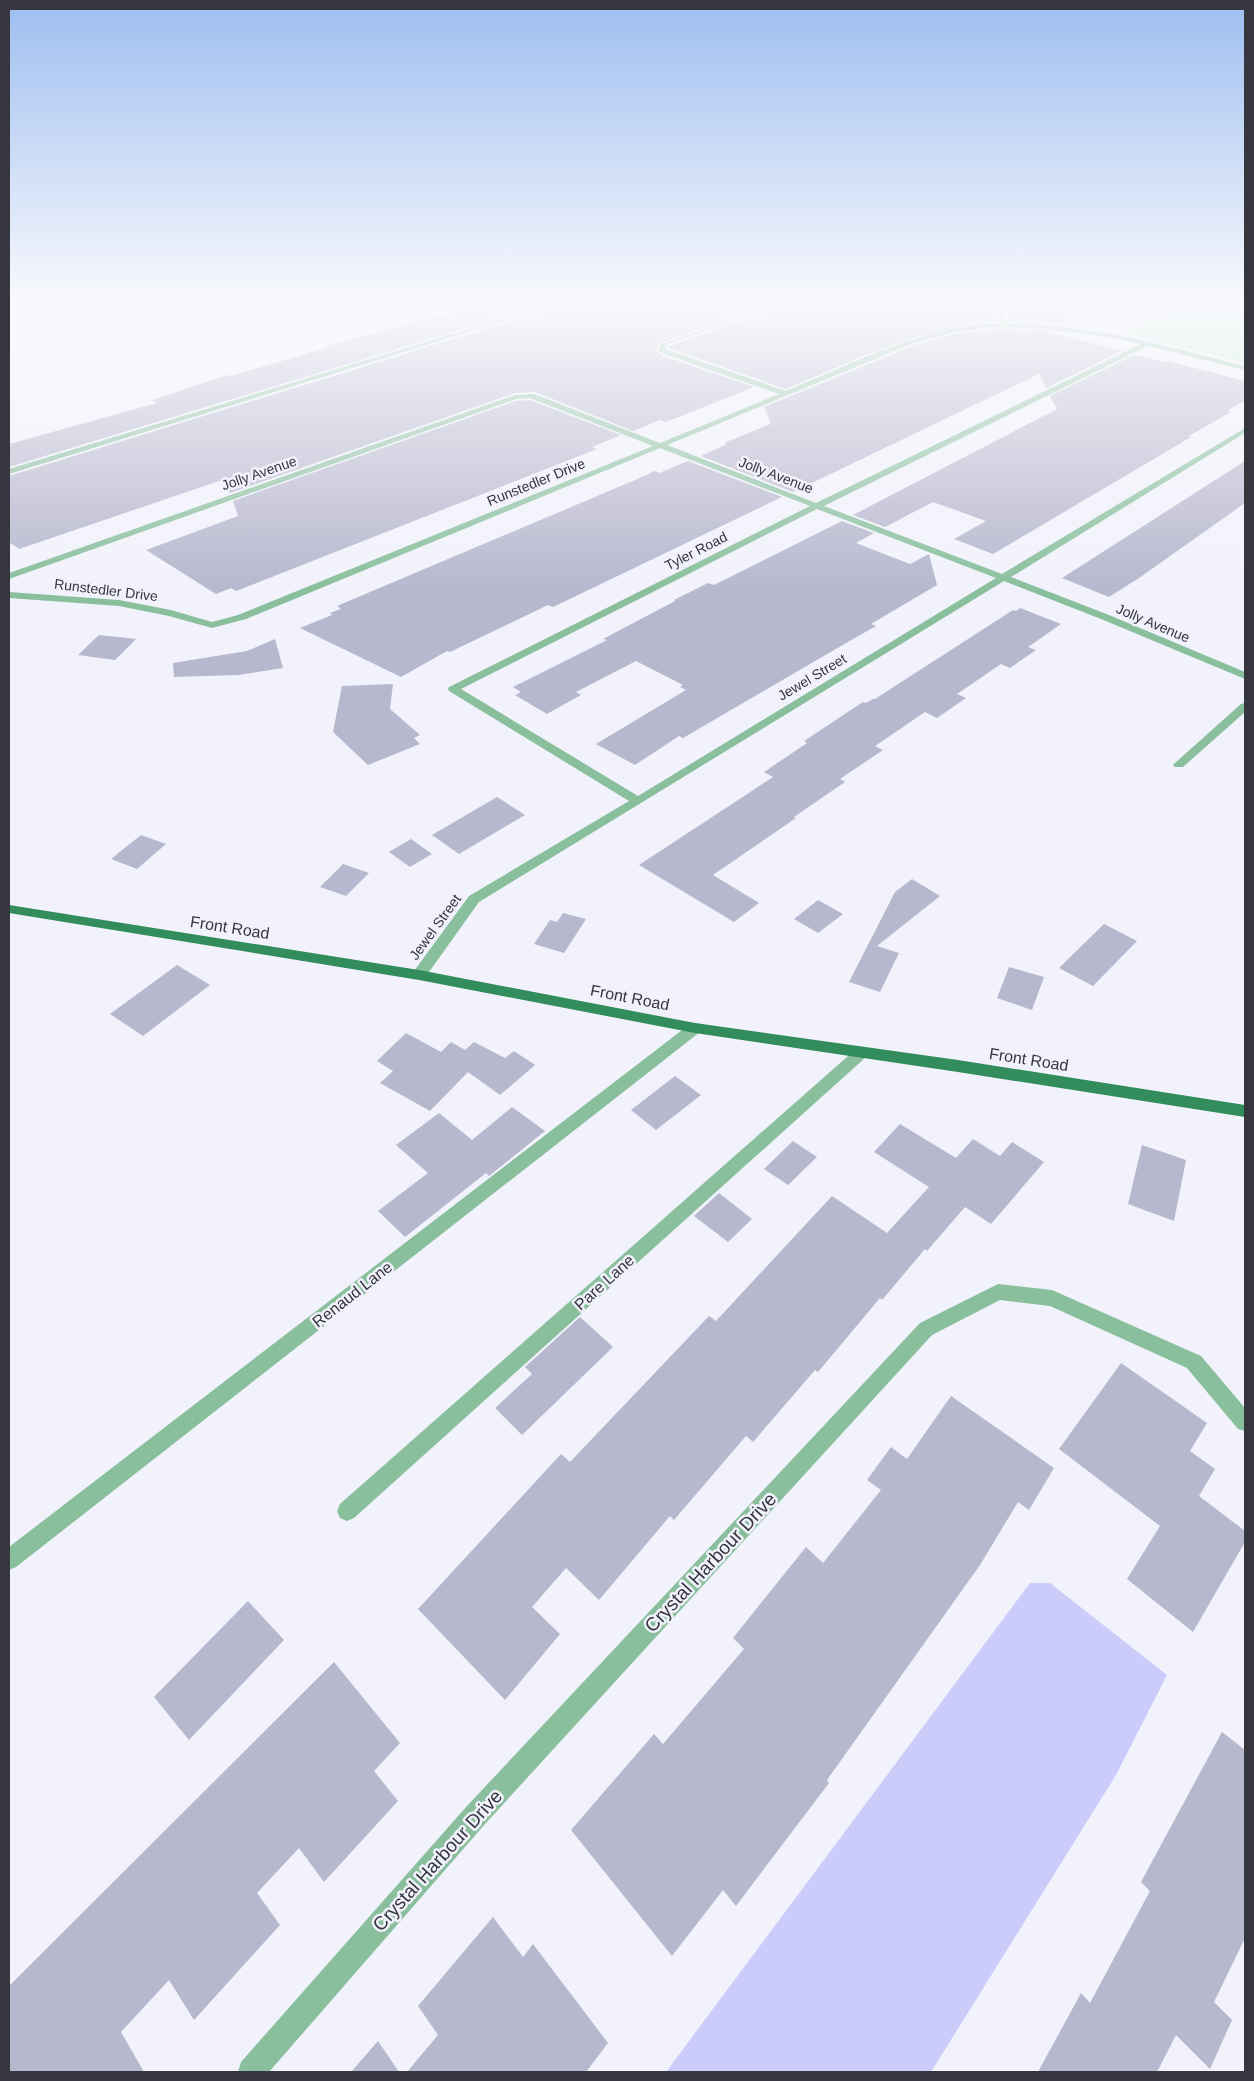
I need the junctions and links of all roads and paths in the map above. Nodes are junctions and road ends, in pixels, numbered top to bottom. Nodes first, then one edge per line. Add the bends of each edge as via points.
1 (253, 397) edge
2 (515, 397) edge
3 (534, 397) edge
4 (779, 397) edge
5 (1038, 397) edge
6 (1245, 430) edge
7 (660, 445) junction
8 (9, 472) edge
9 (817, 506) junction
10 (9, 576) edge
11 (1004, 578) junction
12 (9, 595) edge
13 (1245, 676) edge
14 (1245, 706) edge
15 (1179, 765) dead end
16 (638, 801) junction
17 (9, 909) edge
18 (419, 975) junction
19 (695, 1028) junction
20 (860, 1053) junction
21 (1245, 1111) edge
22 (1245, 1422) edge
23 (346, 1511) dead end
24 (9, 1560) edge
25 (251, 2072) edge

1 - 8 street
2 - 10 street, Jolly Avenue
3 - 7 street, Jolly Avenue
4 - 7 street, Runstedler Drive
5 - 9 street, Tyler Road
6 - 11 street, Jewel Street
7 - 9 street, Jolly Avenue
7 - 12 street, Runstedler Drive via 242,617 212,625 119,603
9 - 11 street, Jolly Avenue
9 - 16 street, Tyler Road via 452,689
11 - 13 street, Jolly Avenue
11 - 16 street, Jewel Street
14 - 15 street
16 - 18 street, Jewel Street via 474,899
17 - 18 main road, Front Road
18 - 19 main road, Front Road
19 - 20 main road, Front Road
19 - 24 street, Renaud Lane
20 - 21 main road, Front Road
20 - 23 street, Pare Lane
22 - 25 street, Crystal Harbour Drive via 1194,1362 1052,1298 998,1292 926,1329 476,1815

